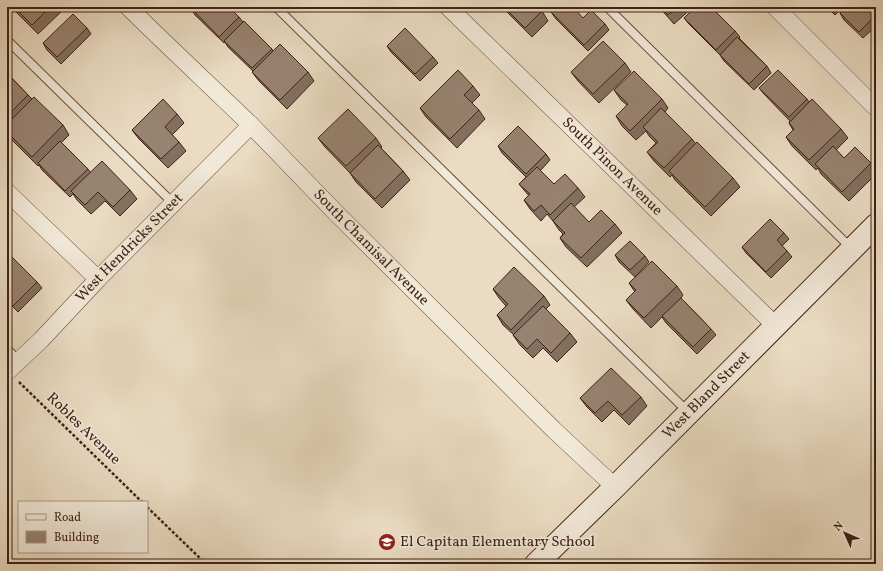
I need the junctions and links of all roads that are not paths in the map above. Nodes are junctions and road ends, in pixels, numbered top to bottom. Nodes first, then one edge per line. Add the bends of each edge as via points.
1 (128, 7) edge
2 (276, 7) edge
3 (448, 7) edge
4 (607, 7) edge
5 (775, 7) edge
6 (7, 40) edge
7 (876, 108) edge
8 (251, 125) junction
9 (7, 192) edge
10 (173, 203) junction
11 (876, 226) edge
12 (852, 249) junction
13 (98, 279) junction
14 (776, 326) junction
15 (11, 361) edge
16 (688, 413) junction
17 (615, 487) junction
18 (536, 564) edge

1 - 8 street, South Chamisal Avenue
2 - 16 lane
3 - 14 street, South Pinon Avenue
4 - 12 lane
5 - 7 street
6 - 10 lane
8 - 10 street, West Hendricks Street
8 - 17 street, South Chamisal Avenue via 554,430
9 - 13 street
10 - 13 street, West Hendricks Street
11 - 12 street, West Bland Street
12 - 14 street, West Bland Street
13 - 15 street, West Hendricks Street via 40,340
14 - 16 street, West Bland Street
16 - 17 street, West Bland Street
17 - 18 street, West Bland Street

